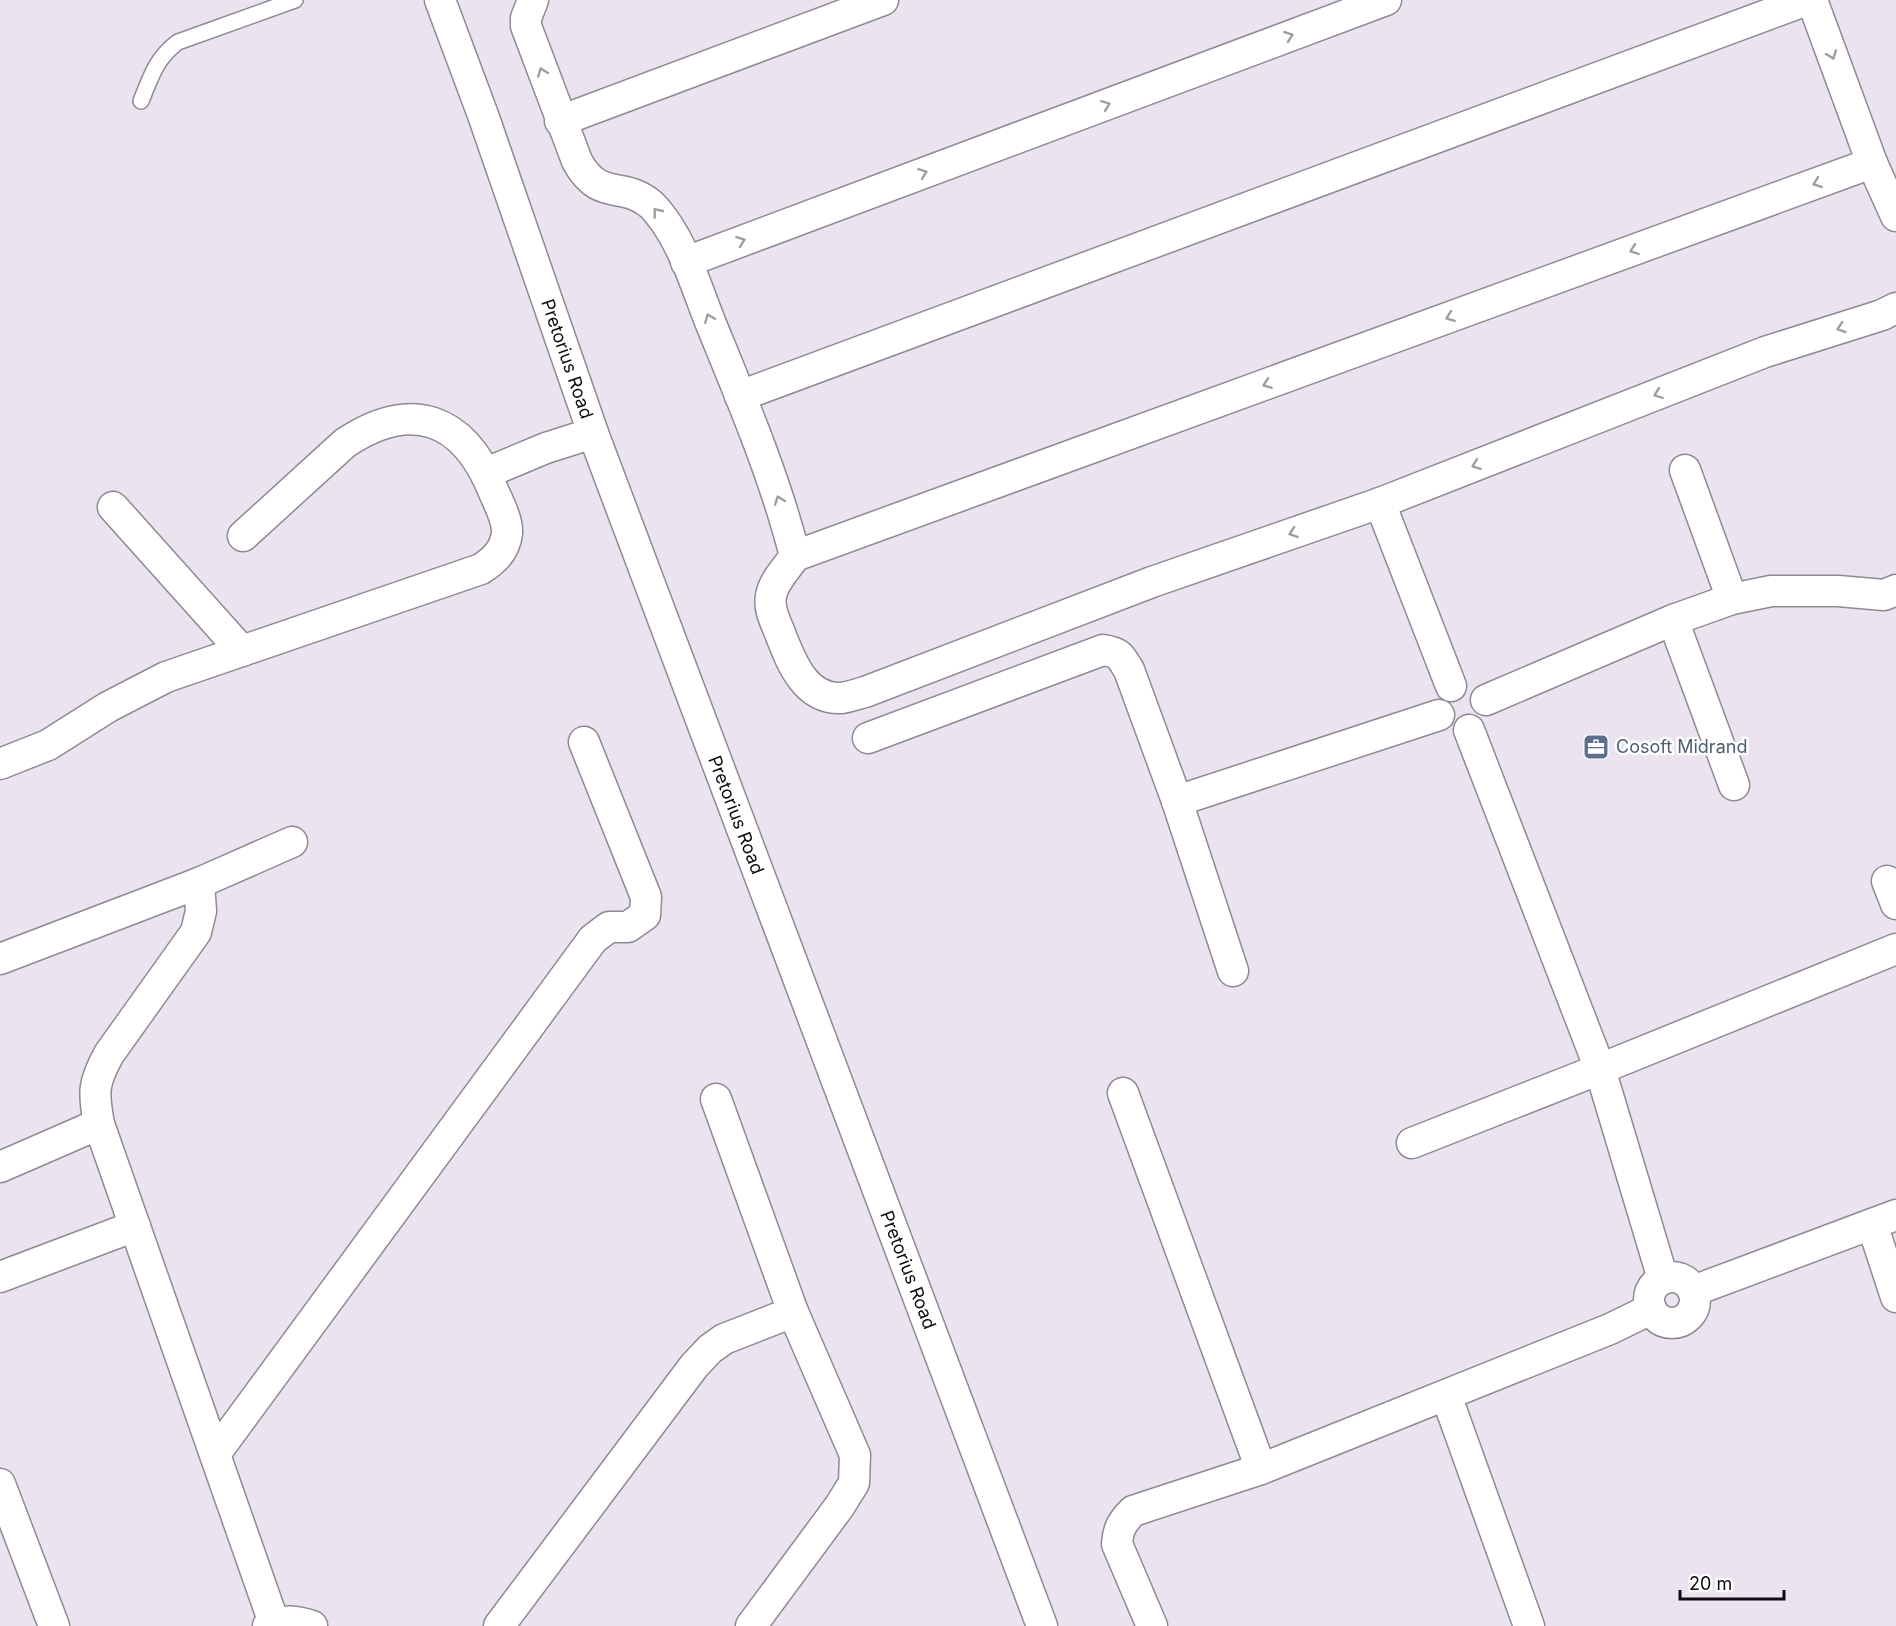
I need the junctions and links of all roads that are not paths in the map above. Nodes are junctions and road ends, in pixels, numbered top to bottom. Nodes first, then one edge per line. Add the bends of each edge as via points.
1 (295, 0) edge
2 (440, 0) edge
3 (532, 0) edge
4 (883, 0) edge
5 (1386, 0) edge
6 (1807, 0) edge
7 (1812, 0) edge
8 (141, 101) dead end
9 (560, 121) junction
10 (1872, 163) junction
11 (1896, 216) edge
12 (686, 262) junction
13 (1896, 308) edge
14 (740, 396) junction
15 (593, 433) junction
16 (1685, 470) dead end
17 (486, 473) junction
18 (1380, 503) junction
19 (113, 507) dead end
20 (243, 536) dead end
21 (795, 556) junction
22 (1892, 596) edge
23 (1732, 599) junction
24 (1673, 620) junction
25 (242, 651) junction
26 (1450, 686) junction
27 (1486, 700) junction
28 (1439, 715) junction
29 (1469, 730) junction
30 (868, 738) dead end
31 (584, 742) dead end
32 (0, 764) edge
33 (1734, 785) dead end
34 (1177, 801) junction
35 (292, 842) dead end
36 (199, 883) junction
37 (1896, 949) edge
38 (0, 959) edge
39 (1233, 971) dead end
40 (1600, 1069) junction
41 (1123, 1093) dead end
42 (716, 1100) dead end
43 (99, 1124) junction
44 (1412, 1143) dead end
45 (0, 1167) edge
46 (1884, 1220) edge
47 (135, 1226) junction
48 (0, 1277) edge
49 (1663, 1279) junction
50 (1693, 1291) junction
51 (1896, 1297) edge
52 (1651, 1309) junction
53 (793, 1312) junction
54 (1446, 1395) junction
55 (215, 1455) junction
56 (1261, 1468) junction
57 (0, 1484) edge
58 (271, 1625) edge
59 (54, 1626) edge
60 (312, 1626) edge
61 (499, 1626) edge
62 (751, 1626) edge
63 (1042, 1626) edge
64 (1152, 1626) edge
65 (1528, 1626) edge

1 - 8 lane via 178,42 156,64
2 - 15 street, Pretorius Road
9 -> 3 street via 526,26
4 - 9 street
12 -> 5 street
6 - 14 street
7 -> 10 street
12 -> 9 street via 673,234 648,202 588,179
10 - 11 street
10 -> 21 street
14 -> 12 street
13 -> 18 street via 1765,352
21 -> 14 street
15 - 17 street
15 - 63 street, Pretorius Road
16 - 23 street
17 - 20 street via 466,443 430,420 384,424 345,443
17 - 25 street via 507,530 503,549 492,562
18 -> 21 street via 1152,582 843,698 825,696 798,674 771,610 773,589
18 - 26 street
19 - 25 street
22 - 23 street via 1771,591
23 - 24 street
24 - 27 street
24 - 33 street
25 - 32 street via 166,677 48,745
26 - 27 street via 1472,684
26 - 28 street via 1438,704
27 - 29 street via 1483,721
28 - 29 street via 1454,730
28 - 34 street
29 - 40 street
30 - 34 street via 1103,650 1113,651 1122,657 1129,670
31 - 55 street via 646,897 645,915 628,927 609,927 593,939
34 - 39 street
35 - 36 street
36 - 38 street
36 - 43 street via 201,911 196,932 98,1075 94,1098
37 - 40 street
40 - 44 street
40 - 49 street
41 - 56 street
42 - 53 street
43 - 45 street
43 - 47 street
46 - 50 street
46 - 51 street
47 - 48 street
47 - 55 street
49 - 50 street via 1678,1278
49 - 52 street via 1648,1299
50 - 52 street via 1693,1311 1676,1323 1666,1323
52 - 54 street
53 - 61 street via 724,1339 694,1366
53 - 62 street via 855,1455 854,1484
54 - 56 street
54 - 65 street
55 - 58 street
56 - 64 street via 1141,1507 1123,1522 1117,1544
57 - 59 street
58 - 60 street via 297,1620

